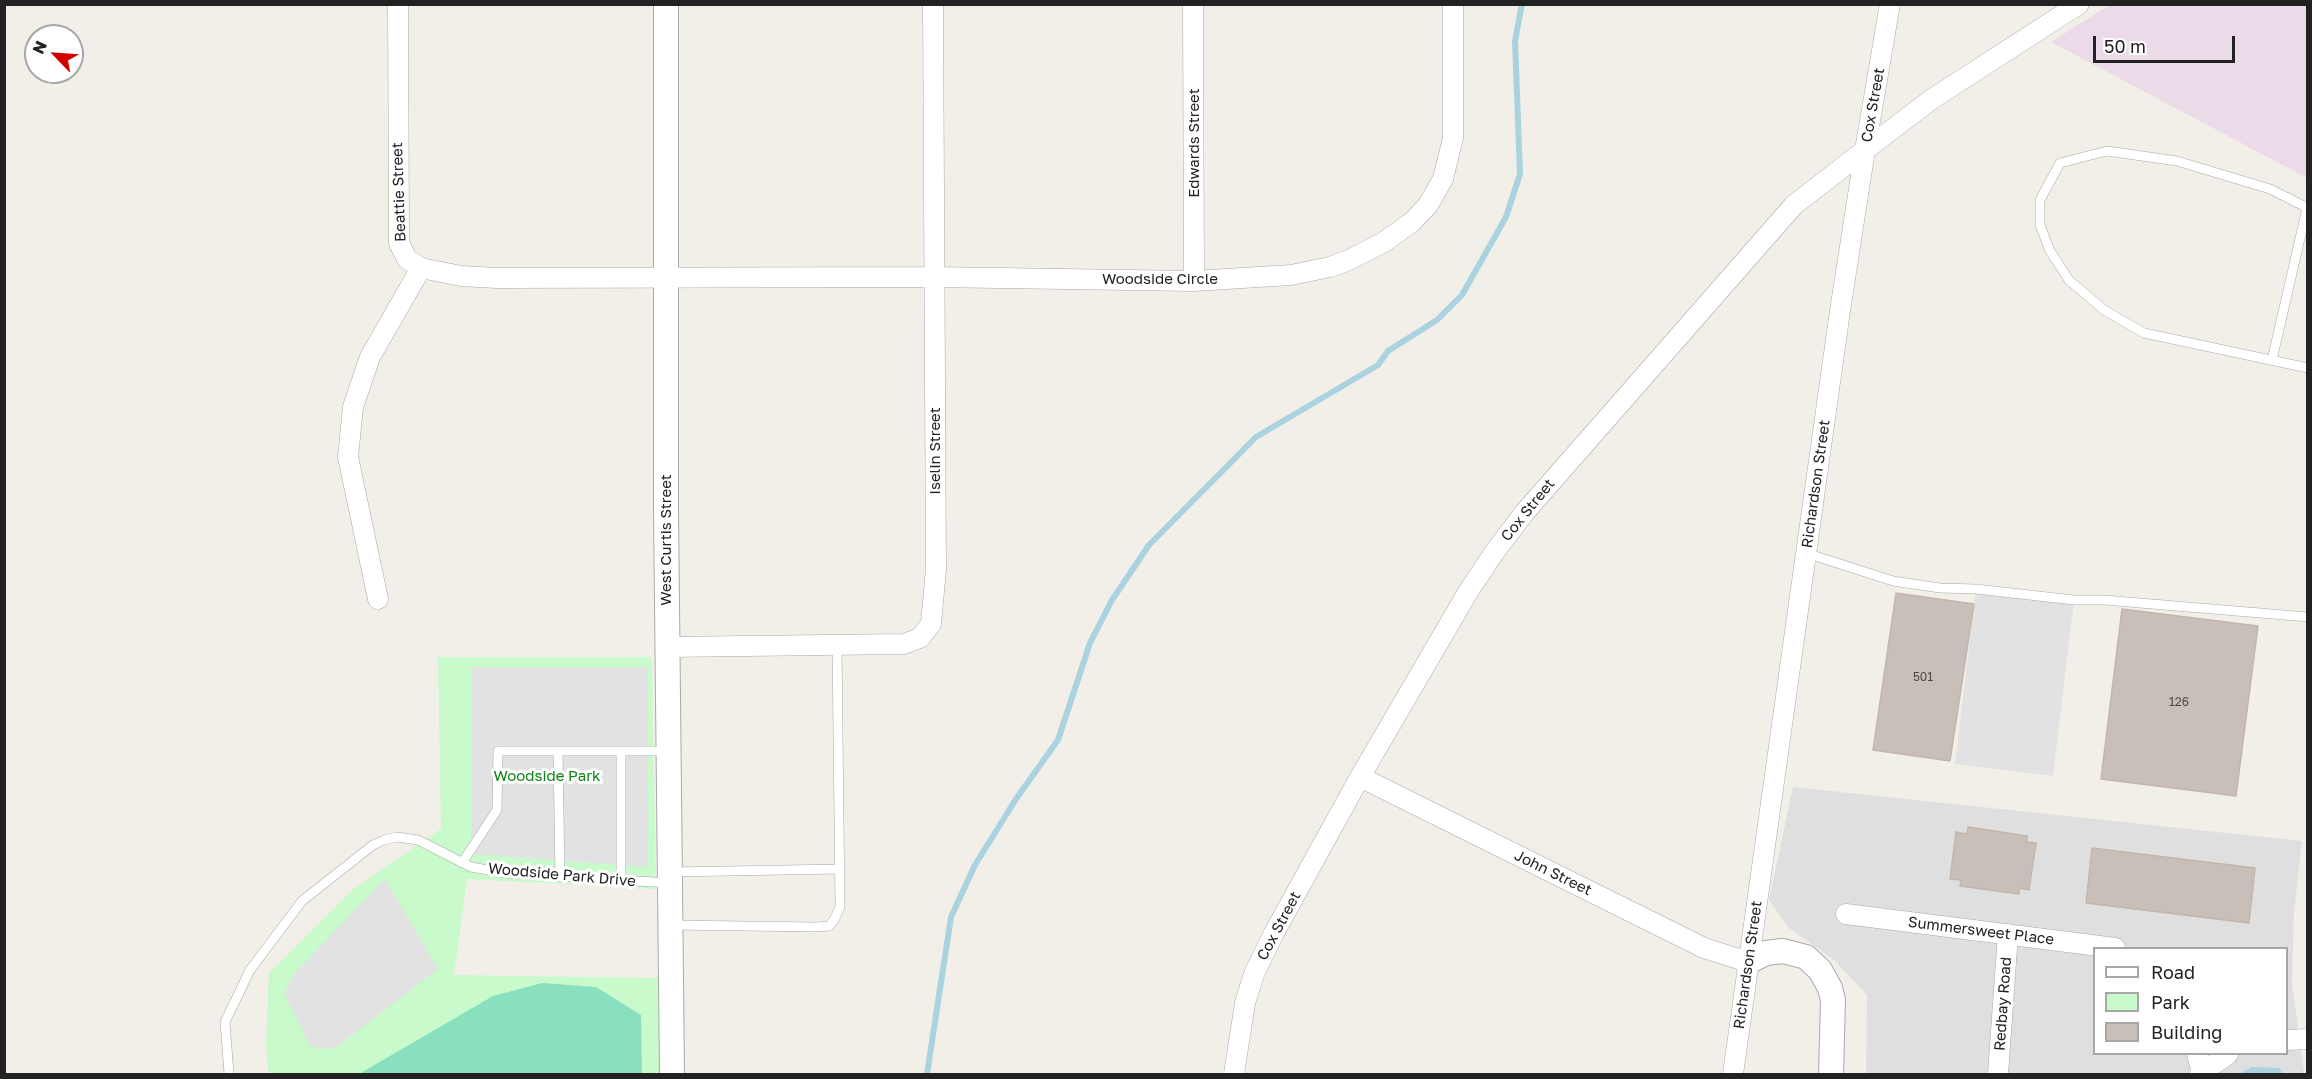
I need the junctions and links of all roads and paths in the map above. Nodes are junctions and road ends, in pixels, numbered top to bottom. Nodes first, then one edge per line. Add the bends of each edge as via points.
1 (398, 4) edge
2 (666, 4) edge
3 (933, 4) edge
4 (1193, 4) edge
5 (1453, 4) edge
6 (1890, 4) edge
7 (2079, 4) edge
8 (1865, 150) junction
9 (2307, 208) edge
10 (420, 268) junction
11 (667, 276) junction
12 (933, 277) junction
13 (1194, 282) junction
14 (2272, 360) junction
15 (2307, 368) edge
16 (1806, 552) junction
17 (378, 599) dead end
18 (2307, 617) edge
19 (837, 645) junction
20 (667, 647) junction
21 (558, 751) junction
22 (621, 751) junction
23 (668, 751) junction
24 (1360, 777) junction
25 (462, 863) junction
26 (840, 869) junction
27 (560, 878) junction
28 (669, 878) junction
29 (621, 880) junction
30 (1846, 914) dead end
31 (670, 925) junction
32 (2007, 934) junction
33 (2107, 947) edge
34 (1748, 962) junction
35 (2307, 1039) edge
36 (2288, 1040) edge
37 (2224, 1055) edge
38 (2200, 1067) edge
39 (229, 1074) edge
40 (672, 1074) edge
41 (1234, 1074) edge
42 (1732, 1074) edge
43 (1831, 1074) edge
44 (1998, 1074) edge

1 - 10 street, Beattie Street via 398,234 407,259
2 - 11 street, West Curtis Street
3 - 12 street, Iselin Street
4 - 13 street, Edwards Street
5 - 13 street, Woodside Circle via 1453,138 1443,179 1428,206 1384,242 1330,267 1291,275
6 - 8 street, Cox Street
7 - 8 street via 1932,99
8 - 16 street, Richardson Street
8 - 24 street, Cox Street via 1794,205 1525,512 1468,592
9 - 14 lane
9 - 14 lane via 2270,189 2177,161 2107,151 2060,163 2040,200 2040,225 2050,251 2069,280 2104,310 2144,333
10 - 11 street via 497,278
10 - 17 street via 370,357 352,407 348,457
11 - 12 street, Woodside Circle
11 - 20 street, West Curtis Street
12 - 13 street, Woodside Circle
12 - 19 street, Iselin Street via 936,569 931,624 920,638 904,644
14 - 15 lane
16 - 18 lane via 1893,582
16 - 34 street, Richardson Street
19 - 20 street, Iselin Street
19 - 26 lane
20 - 23 street, West Curtis Street
21 - 22 lane
21 - 25 lane via 498,751 497,810
21 - 27 lane
22 - 23 lane
22 - 29 lane
23 - 28 street, West Curtis Street
24 - 34 street, John Street via 1704,948
24 - 41 street, Cox Street via 1254,974
25 - 27 lane, Woodside Park Drive via 505,873
25 - 39 lane, Woodside Park Drive via 418,840 384,840 302,901 250,970 225,1022
26 - 28 lane, Woodside Park Drive
26 - 31 lane via 840,907 829,926
27 - 29 lane, Woodside Park Drive
28 - 29 lane, Woodside Park Drive
28 - 31 street, West Curtis Street
30 - 32 street, Summersweet Place
31 - 40 street, West Curtis Street
32 - 33 street, Summersweet Place
32 - 44 street, Redbay Road
34 - 42 street, Richardson Street
34 - 43 street via 1766,953 1783,951 1806,957 1820,970 1833,1000
35 - 36 street
37 - 38 street

